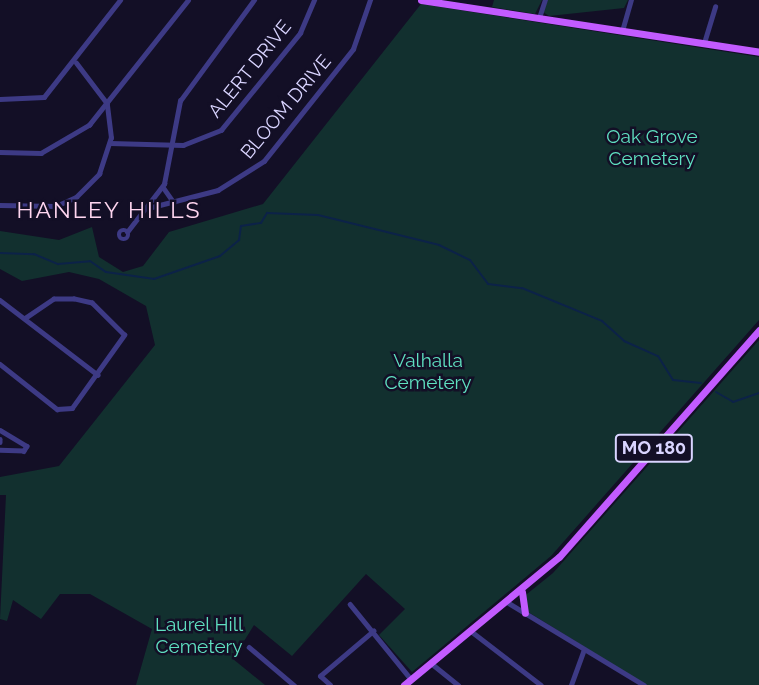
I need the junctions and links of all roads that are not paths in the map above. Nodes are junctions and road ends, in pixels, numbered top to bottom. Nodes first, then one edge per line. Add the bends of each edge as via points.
1 (120, 0) edge
2 (188, 0) edge
3 (254, 0) edge
4 (313, 0) edge
5 (370, 0) edge
6 (421, 0) edge
7 (545, 0) edge
8 (631, 0) edge
9 (447, 2) edge
10 (716, 7) dead end
11 (539, 18) junction
12 (622, 31) junction
13 (704, 44) junction
14 (759, 52) edge
15 (76, 62) junction
16 (0, 99) edge
17 (107, 104) junction
18 (110, 143) junction
19 (171, 146) junction
20 (0, 152) edge
21 (163, 186) junction
22 (174, 203) junction
23 (0, 205) edge
24 (148, 208) junction
25 (127, 232) dead end
26 (0, 300) edge
27 (26, 318) junction
28 (759, 330) edge
29 (0, 364) edge
30 (98, 375) junction
31 (0, 430) edge
32 (0, 450) edge
33 (523, 589) junction
34 (507, 602) junction
35 (350, 604) dead end
36 (524, 613) junction
37 (373, 631) junction
38 (471, 631) junction
39 (249, 648) dead end
40 (584, 650) junction
41 (430, 663) junction
42 (411, 679) junction
43 (632, 682) edge
44 (294, 685) edge
45 (330, 685) edge
46 (404, 685) edge
47 (458, 685) edge
48 (541, 685) edge
49 (571, 685) edge
50 (643, 685) edge

1 - 15 street
2 - 17 street
3 - 19 street via 180,101
4 - 19 street, ALERT DRIVE via 300,33 227,124 204,139
5 - 22 street, BLOOM DRIVE via 353,49 264,161 231,185
6 - 9 main road
7 - 11 street
8 - 12 street
9 - 11 main road
10 - 13 street
11 - 12 main road
12 - 13 main road
13 - 14 main road
15 - 16 street via 44,97
15 - 17 street
17 - 18 street
17 - 20 street via 89,125 41,153
18 - 19 street, ALERT DRIVE
18 - 23 street via 99,174 76,197 29,210
19 - 21 street
21 - 22 street
21 - 24 street
22 - 24 street, BLOOM DRIVE
24 - 25 street
26 - 27 street
27 - 30 street
27 - 30 street via 54,299 92,303 124,335
28 - 33 main road, MO 180 via 573,542
29 - 30 street via 57,409 72,408
31 - 32 street via 27,446
33 - 34 main road, MO 180
33 - 36 main road via 519,603
34 - 36 street
34 - 38 main road, MO 180
35 - 37 street
36 - 40 street
37 - 42 street
37 - 45 street via 320,676
38 - 41 main road, MO 180
38 - 48 street
39 - 44 street
40 - 43 street
40 - 49 street
41 - 42 main road, MO 180
41 - 47 street
42 - 46 main road, MO 180
43 - 50 street

